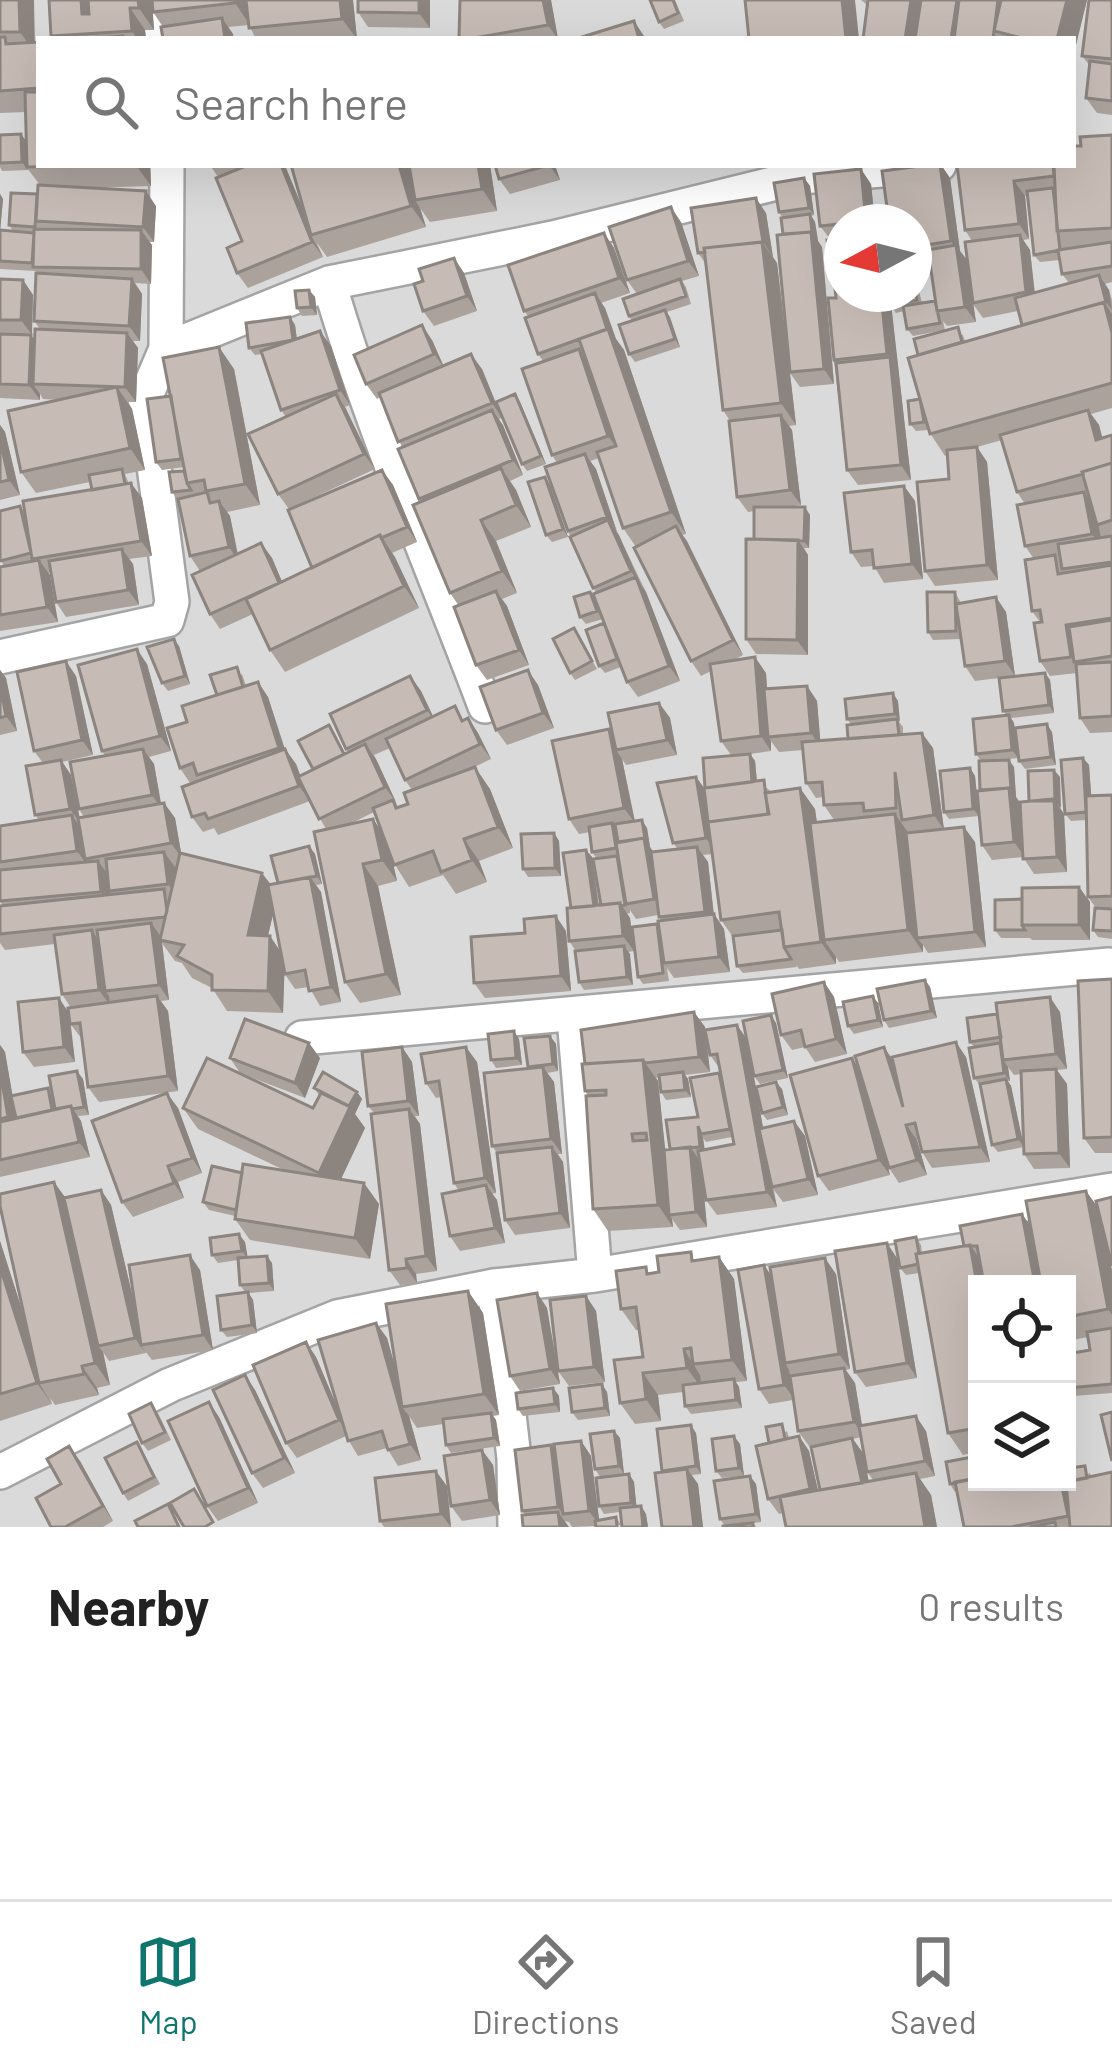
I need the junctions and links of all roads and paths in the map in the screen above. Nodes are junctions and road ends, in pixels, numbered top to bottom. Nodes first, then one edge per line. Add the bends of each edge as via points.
1 (157, 0) edge
2 (160, 36) edge
3 (166, 168) edge
4 (904, 168) edge
5 (329, 283) junction
6 (166, 350) junction
7 (0, 657) edge
8 (485, 706) edge
9 (1108, 965) dead end
10 (574, 1017) junction
11 (302, 1038) edge
12 (1112, 1190) edge
13 (595, 1275) junction
14 (494, 1286) junction
15 (0, 1472) edge
16 (515, 1527) edge

1 - 2 street
3 - 6 street
4 - 5 street via 801,177
5 - 6 street
5 - 8 street via 362,395
6 - 7 street via 145,398 172,602 167,620
9 - 10 street
10 - 11 street
10 - 13 street
12 - 13 street
13 - 14 street
14 - 15 street via 337,1317 170,1385
14 - 16 street

